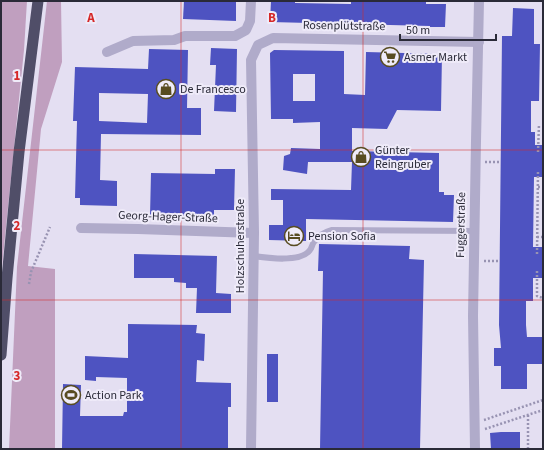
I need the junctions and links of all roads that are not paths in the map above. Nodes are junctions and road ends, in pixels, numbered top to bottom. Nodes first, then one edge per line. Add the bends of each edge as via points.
1 (38, 1) edge
2 (251, 1) edge
3 (479, 1) edge
4 (479, 42) junction
5 (258, 45) joint
6 (107, 52) dead end
7 (81, 228) dead end
8 (474, 231) junction
9 (254, 233) junction
10 (253, 256) junction
11 (1, 355) edge
12 (251, 449) edge
13 (475, 449) edge

1 - 11 highway via 20,152
2 - 6 street via 250,20 246,30 235,36 185,36 174,40 132,41
3 - 4 street, Fuggerstraße
4 - 5 street, Rosenplütstraße via 273,38
4 - 8 street, Fuggerstraße
5 - 9 street, Holzschuherstraße via 251,60
7 - 9 street, Georg-Hager-Straße
8 - 10 lane via 332,230 319,236 302,257
8 - 13 street, Fuggerstraße
9 - 10 street, Holzschuherstraße
10 - 12 street, Holzschuherstraße

